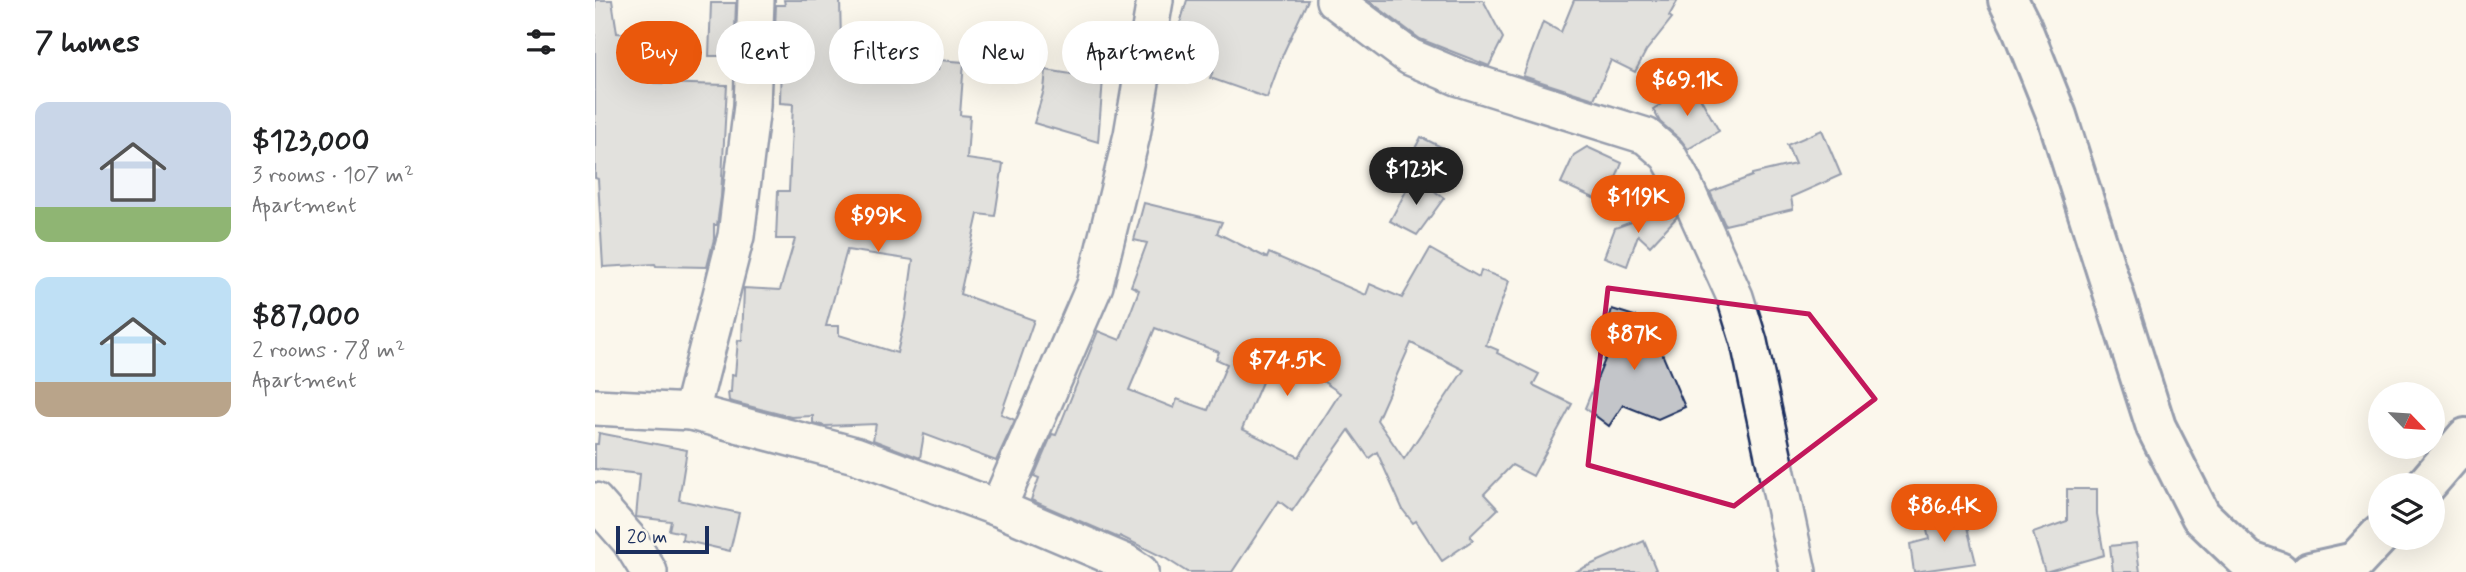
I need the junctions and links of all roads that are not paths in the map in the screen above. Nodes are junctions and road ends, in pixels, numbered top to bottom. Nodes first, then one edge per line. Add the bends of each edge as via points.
1 (756, 0) edge
2 (1156, 0) edge
3 (1334, 0) edge
4 (2008, 0) edge
5 (595, 407) edge
6 (691, 412) junction
7 (2466, 438) edge
8 (2436, 473) edge
9 (595, 501) edge
10 (998, 509) junction
11 (2371, 557) edge
12 (649, 572) edge
13 (1140, 572) edge
14 (1798, 572) edge
15 (2279, 572) edge
16 (2310, 572) edge

1 - 6 street via 752,106 736,236
2 - 10 street via 1132,135 1095,285
3 - 14 street via 1410,57 1460,78 1646,136 1668,155 1735,297
4 - 15 main road via 2057,116 2156,427 2201,516 2248,562
5 - 6 street
6 - 10 street via 855,455
7 - 8 main road
9 - 12 street via 630,541
10 - 13 street
11 - 16 main road

